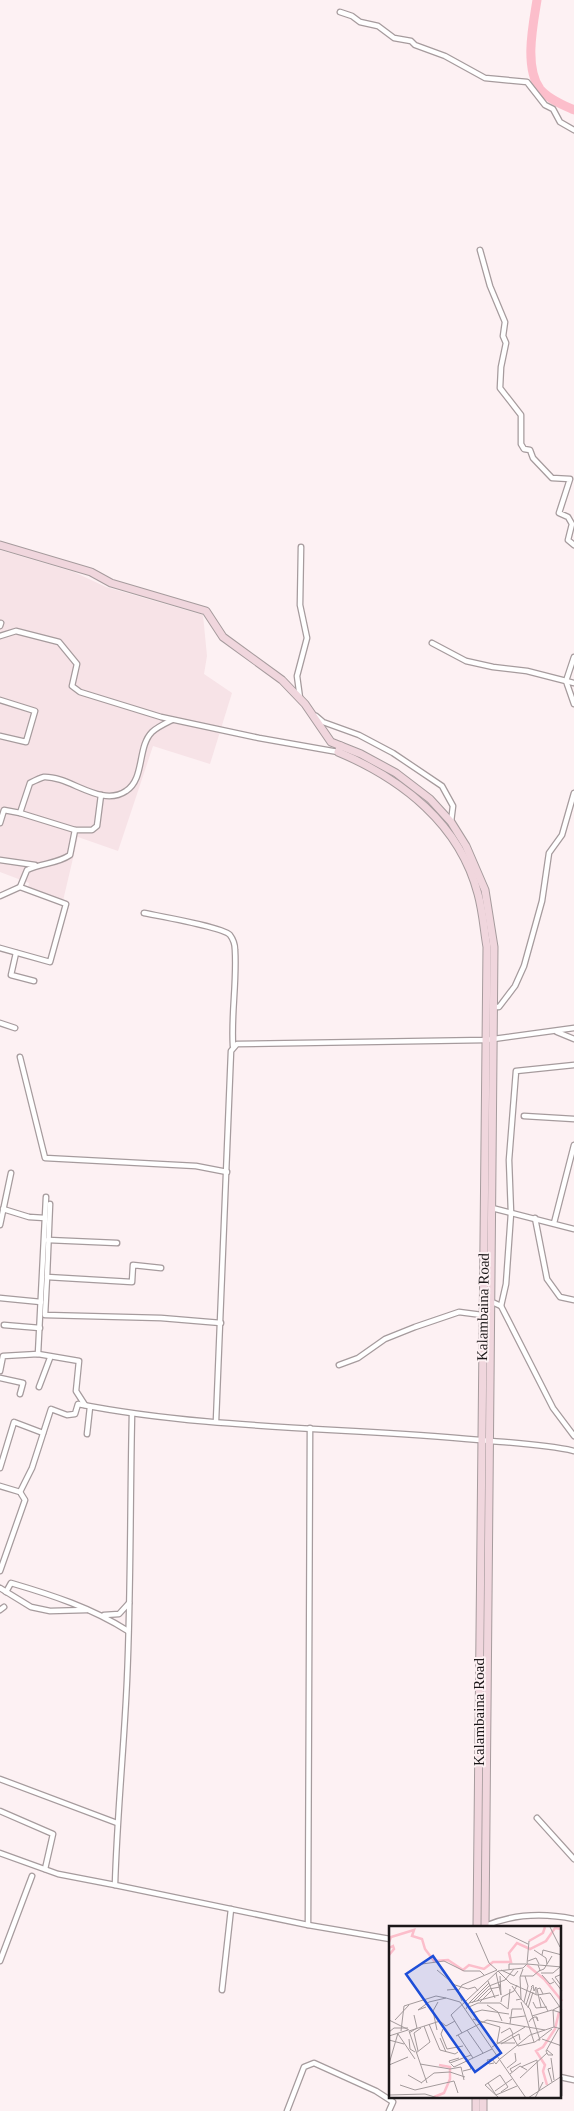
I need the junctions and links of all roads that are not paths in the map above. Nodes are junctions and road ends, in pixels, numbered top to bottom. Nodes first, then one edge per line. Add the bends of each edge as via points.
1 (340, 12) dead end
2 (574, 130) edge
3 (480, 250) dead end
4 (0, 545) edge
5 (574, 545) edge
6 (301, 547) dead end
7 (0, 636) edge
8 (432, 643) dead end
9 (574, 658) edge
10 (566, 681) junction
11 (574, 683) edge
12 (300, 699) junction
13 (0, 700) edge
14 (574, 704) edge
15 (309, 710) junction
16 (172, 720) junction
17 (0, 736) edge
18 (340, 749) junction
19 (574, 793) edge
20 (101, 794) junction
21 (20, 813) junction
22 (451, 822) junction
23 (0, 823) edge
24 (75, 830) junction
25 (0, 860) edge
26 (36, 865) junction
27 (20, 888) junction
28 (0, 896) edge
29 (144, 913) dead end
30 (0, 948) edge
31 (16, 953) junction
32 (34, 981) dead end
33 (490, 1008) junction
34 (0, 1023) edge
35 (15, 1028) dead end
36 (574, 1028) edge
37 (556, 1031) junction
38 (494, 1037) junction
39 (574, 1039) edge
40 (486, 1040) junction
41 (233, 1046) junction
42 (20, 1057) dead end
43 (574, 1065) edge
44 (524, 1116) dead end
45 (574, 1119) edge
46 (574, 1145) edge
47 (227, 1172) junction
48 (11, 1174) dead end
49 (46, 1197) dead end
50 (50, 1204) dead end
51 (492, 1208) junction
52 (3, 1209) junction
53 (511, 1213) junction
54 (45, 1218) junction
55 (535, 1218) junction
56 (554, 1223) junction
57 (0, 1225) edge
58 (574, 1229) edge
59 (48, 1240) junction
60 (117, 1243) dead end
61 (161, 1268) dead end
62 (47, 1277) junction
63 (0, 1298) edge
64 (574, 1300) edge
65 (41, 1302) junction
66 (492, 1302) junction
67 (501, 1306) junction
68 (482, 1315) junction
69 (221, 1323) junction
70 (4, 1325) dead end
71 (40, 1328) junction
72 (38, 1354) junction
73 (50, 1358) junction
74 (339, 1365) dead end
75 (0, 1371) edge
76 (0, 1378) edge
77 (39, 1387) dead end
78 (20, 1394) dead end
79 (88, 1406) junction
80 (132, 1414) junction
81 (216, 1421) junction
82 (310, 1428) junction
83 (43, 1433) junction
84 (87, 1434) dead end
85 (574, 1436) edge
86 (481, 1440) junction
87 (491, 1441) junction
88 (574, 1451) edge
89 (1, 1458) edge
90 (0, 1468) edge
91 (0, 1486) edge
92 (20, 1492) junction
93 (0, 1571) edge
94 (0, 1588) edge
95 (6, 1592) junction
96 (130, 1602) junction
97 (90, 1610) junction
98 (103, 1615) junction
99 (128, 1631) junction
100 (0, 1779) edge
101 (0, 1811) edge
102 (537, 1818) dead end
103 (117, 1823) junction
104 (0, 1853) edge
105 (574, 1859) edge
106 (45, 1869) junction
107 (32, 1876) dead end
108 (115, 1885) junction
109 (231, 1909) junction
110 (574, 1919) edge
111 (308, 1925) junction
112 (482, 1926) edge
113 (482, 1926) edge
114 (485, 1926) edge
115 (389, 1939) edge
116 (0, 1960) edge
117 (222, 1990) dead end
118 (476, 2098) edge
119 (483, 2098) edge
120 (287, 2111) edge
121 (389, 2111) edge
122 (476, 2111) edge
123 (483, 2111) edge

1 - 2 street via 378,26 394,38 411,41 445,56 485,78 527,82 560,122
3 - 5 street via 505,322 506,343 500,388 522,415 521,444 524,448 530,450 533,458 552,478 570,479 559,513 568,517 572,524 568,540
4 - 12 main road via 206,611 223,637 282,680
6 - 12 street via 300,604 307,638 297,676
7 - 16 street via 16,631 59,642 77,664 73,688
8 - 10 street via 466,661
9 - 10 street
10 - 11 street
10 - 14 street
12 - 15 main road
13 - 17 street via 35,710 26,742
15 - 18 main road via 331,742
15 - 22 street via 323,722 359,735 393,753 442,786 453,806
16 - 18 street via 259,738
16 - 20 street via 152,732 135,781 126,792
18 - 22 main road via 361,754 396,773 430,799
18 - 33 main road, Kalambaina Road via 379,770 425,805 445,826 460,849 478,892 482,911
19 - 33 street via 562,835 550,853 542,901 524,966 515,986 499,1007
20 - 21 street via 44,777 30,783
20 - 24 street via 97,826 92,830
21 - 23 street via 4,810
21 - 24 street
22 - 33 main road via 466,846 485,890 494,947
24 - 26 street via 70,855 60,862
25 - 26 street
26 - 27 street via 27,870
27 - 28 street
27 - 31 street via 66,904 50,962
29 - 41 street via 230,935 235,949
30 - 31 street
31 - 32 street via 11,975
33 - 38 main road
33 - 40 main road, Kalambaina Road
34 - 35 street
36 - 37 street
37 - 38 street
37 - 39 street
38 - 40 street
38 - 51 main road
40 - 41 street
40 - 68 main road, Kalambaina Road
41 - 47 street
42 - 47 street via 46,1158 196,1166
43 - 53 street via 516,1071 509,1160
44 - 45 street
46 - 56 street
47 - 69 street
48 - 52 street
49 - 54 street
50 - 59 street
51 - 53 street
51 - 66 main road
52 - 54 street
52 - 57 street
53 - 55 street
53 - 67 street via 506,1284
54 - 65 street
55 - 56 street
55 - 64 street via 547,1279 560,1297
56 - 58 street
59 - 60 street
59 - 62 street
61 - 62 street via 133,1264 132,1282
62 - 69 street via 45,1316 161,1318
63 - 65 street
65 - 71 street
66 - 67 street
66 - 87 main road
67 - 85 street via 552,1408
68 - 74 street via 459,1312 415,1327 385,1339 358,1358
68 - 86 main road, Kalambaina Road
69 - 81 street
70 - 71 street
71 - 72 street
72 - 73 street
72 - 75 street via 3,1356
73 - 77 street
73 - 79 street via 78,1361 76,1391
76 - 78 street via 23,1383
79 - 80 street
79 - 83 street via 78,1404 75,1414 70,1415 51,1408
79 - 84 street
80 - 81 street
80 - 96 street
81 - 82 street
82 - 86 street
82 - 111 street
83 - 89 street via 14,1422
83 - 92 street
86 - 87 street
86 - 113 main road, Kalambaina Road
87 - 88 street
87 - 112 main road
89 - 90 street
91 - 92 street
92 - 93 street via 25,1500
94 - 95 street
95 - 97 street via 31,1607 50,1611
95 - 97 street via 10,1583
96 - 98 street via 119,1614
96 - 99 street
97 - 98 street
98 - 99 street
99 - 103 street
100 - 103 street
101 - 106 street via 53,1834
102 - 105 street
103 - 108 street
104 - 106 street
106 - 108 street
107 - 116 street
108 - 109 street
109 - 111 street
109 - 117 street
110 - 114 street via 535,1915 508,1918
111 - 115 street
118 - 122 main road
119 - 123 main road
120 - 121 street via 304,2067 314,2063 376,2091 393,2102

